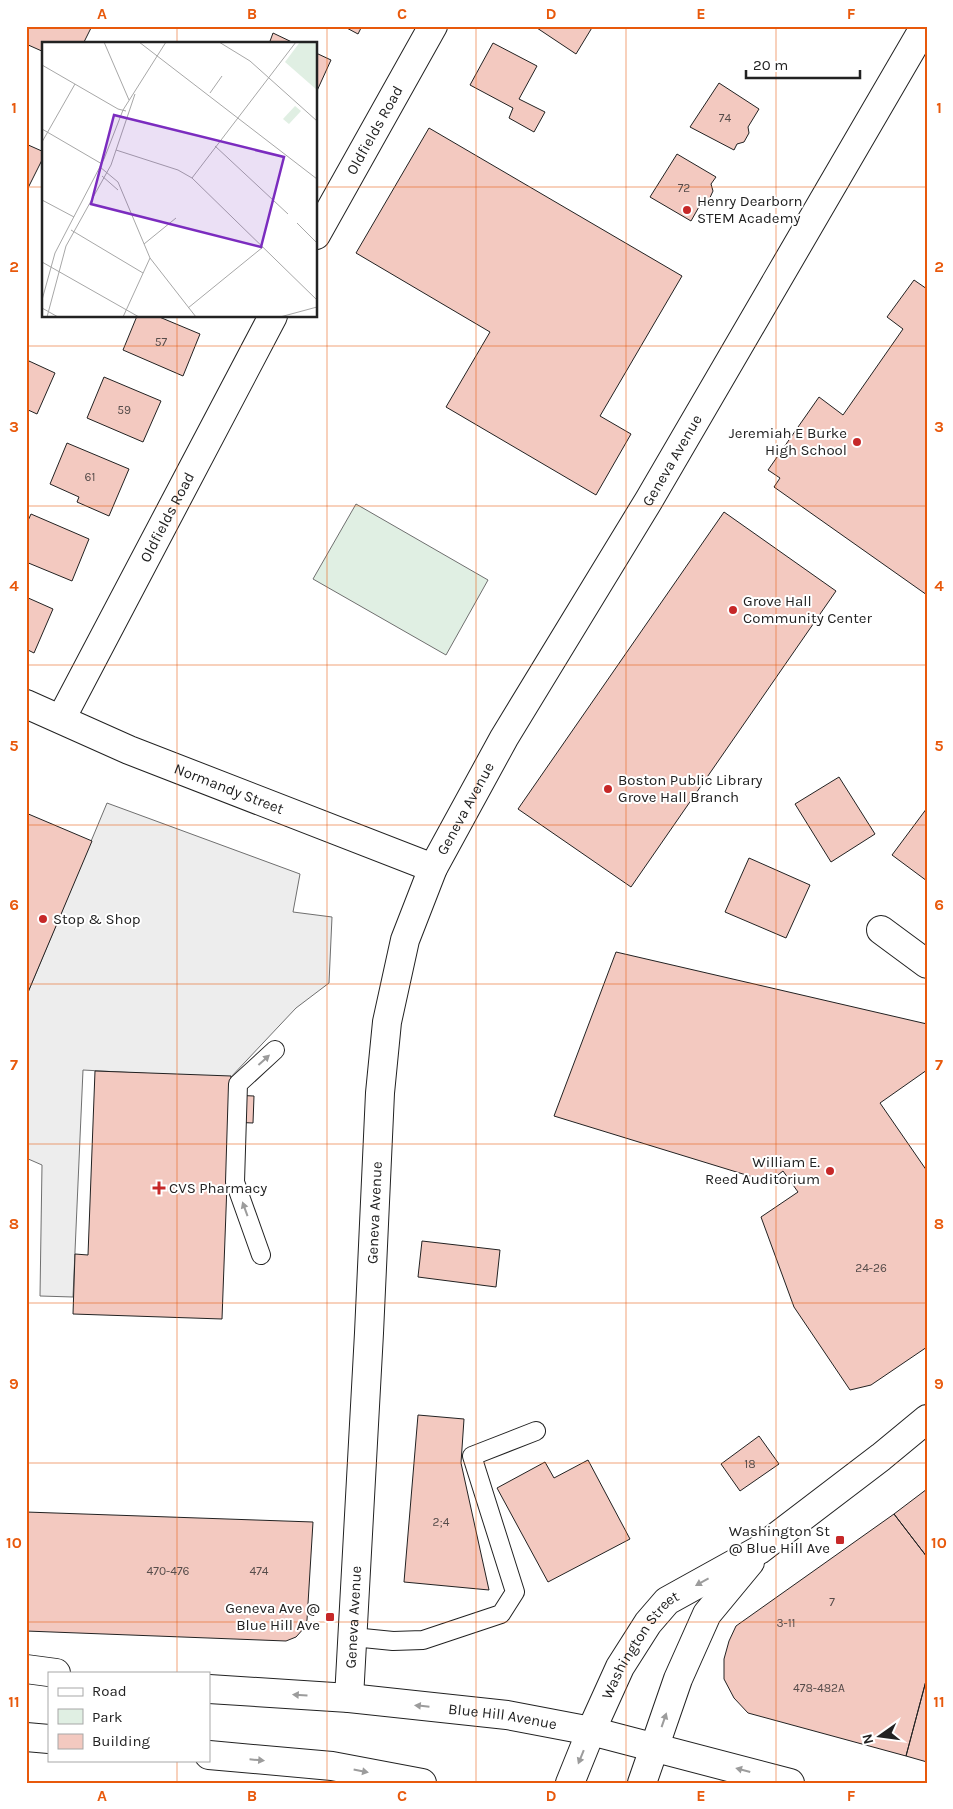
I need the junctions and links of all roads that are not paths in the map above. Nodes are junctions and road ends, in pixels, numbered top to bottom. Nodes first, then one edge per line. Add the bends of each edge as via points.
1 (434, 26) edge
2 (925, 26) edge
3 (318, 231) edge
4 (272, 318) edge
5 (26, 704) edge
6 (62, 719) junction
7 (433, 868) junction
8 (881, 930) dead end
9 (927, 964) edge
10 (275, 1050) dead end
11 (261, 1255) dead end
12 (927, 1419) edge
13 (536, 1431) dead end
14 (760, 1550) junction
15 (353, 1637) junction
16 (26, 1669) edge
17 (48, 1672) edge
18 (210, 1689) edge
19 (349, 1698) junction
20 (591, 1731) junction
21 (26, 1737) edge
22 (48, 1740) edge
23 (654, 1748) junction
24 (210, 1755) edge
25 (422, 1783) edge
26 (570, 1783) edge
27 (642, 1783) edge
28 (790, 1783) edge

1 - 3 main road, Oldfields Road
2 - 7 main road, Geneva Avenue via 649,500 504,738
4 - 6 main road, Oldfields Road
5 - 6 main road, Normandy Street
6 - 7 main road, Normandy Street via 129,750
7 - 15 main road, Geneva Avenue via 405,940 387,1022 380,1093
8 - 9 main road
11 -> 10 lane via 235,1182 238,1084
12 - 14 main road, Washington Street
13 - 15 lane via 472,1456 515,1592 501,1614 423,1640
14 -> 20 main road, Washington Street via 668,1601 648,1623 620,1667
23 -> 14 main road, Washington Street via 678,1679 707,1614
15 - 19 main road, Geneva Avenue
16 - 17 main road
19 -> 18 main road, Blue Hill Avenue
20 -> 19 main road, Blue Hill Avenue via 507,1715
20 - 23 main road, Blue Hill Avenue
20 -> 26 main road, Washington Street
21 - 22 main road
23 - 27 main road, Washington Street
28 -> 23 main road, Blue Hill Avenue
24 -> 25 main road via 332,1766

